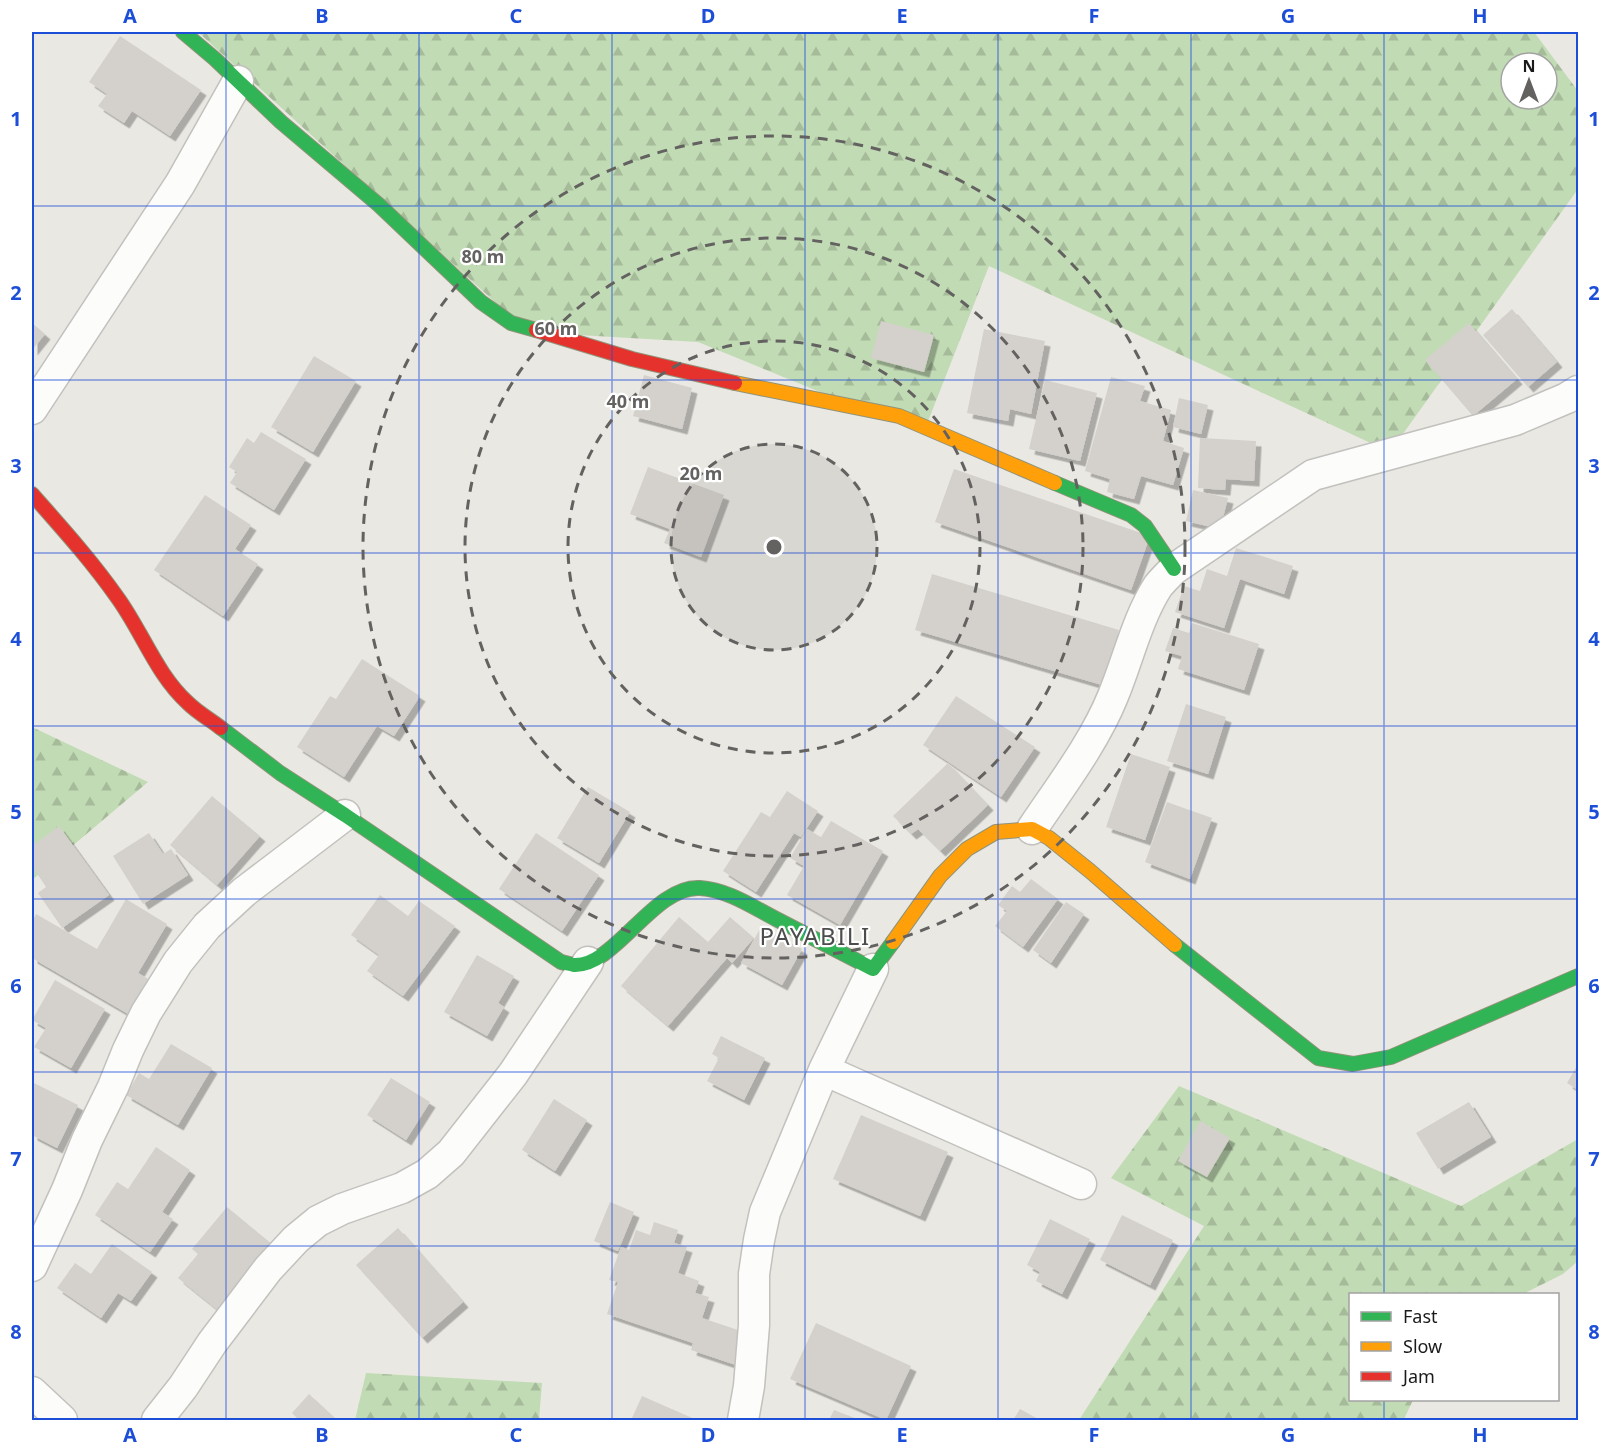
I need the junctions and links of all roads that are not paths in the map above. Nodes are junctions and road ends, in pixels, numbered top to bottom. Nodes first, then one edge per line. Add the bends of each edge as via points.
1 (183, 32) edge
2 (238, 81) junction
3 (1578, 391) edge
4 (32, 409) edge
5 (32, 494) edge
6 (1174, 569) junction
7 (345, 815) junction
8 (1032, 829) junction
9 (588, 962) junction
10 (873, 969) junction
11 (1578, 976) edge
12 (824, 1070) junction
13 (1081, 1184) dead end
14 (32, 1264) edge
15 (32, 1392) edge
16 (62, 1420) edge
17 (157, 1420) edge
18 (743, 1420) edge

1 - 2 street
2 - 4 street via 180,184
2 - 6 street via 379,205 481,302 510,323 715,379 899,416 1131,515 1145,526
3 - 6 street via 1515,420 1313,475
5 - 7 street via 118,598 166,677 188,704 280,773
6 - 8 street via 1159,585 1142,619 1113,697 1090,742
7 - 9 street via 561,962
7 - 14 street via 244,892 207,926 177,962 132,1041
8 - 10 street via 996,832 967,849 940,876
8 - 11 street via 1049,838 1193,960 1318,1058 1353,1064 1391,1057
9 - 10 street via 601,956 678,892 698,888 726,893
9 - 17 street via 513,1074 451,1153 427,1174 402,1188 342,1209 318,1221 296,1239 268,1269
10 - 12 street
12 - 13 street
12 - 18 street via 765,1212 754,1275 754,1325
15 - 16 street

